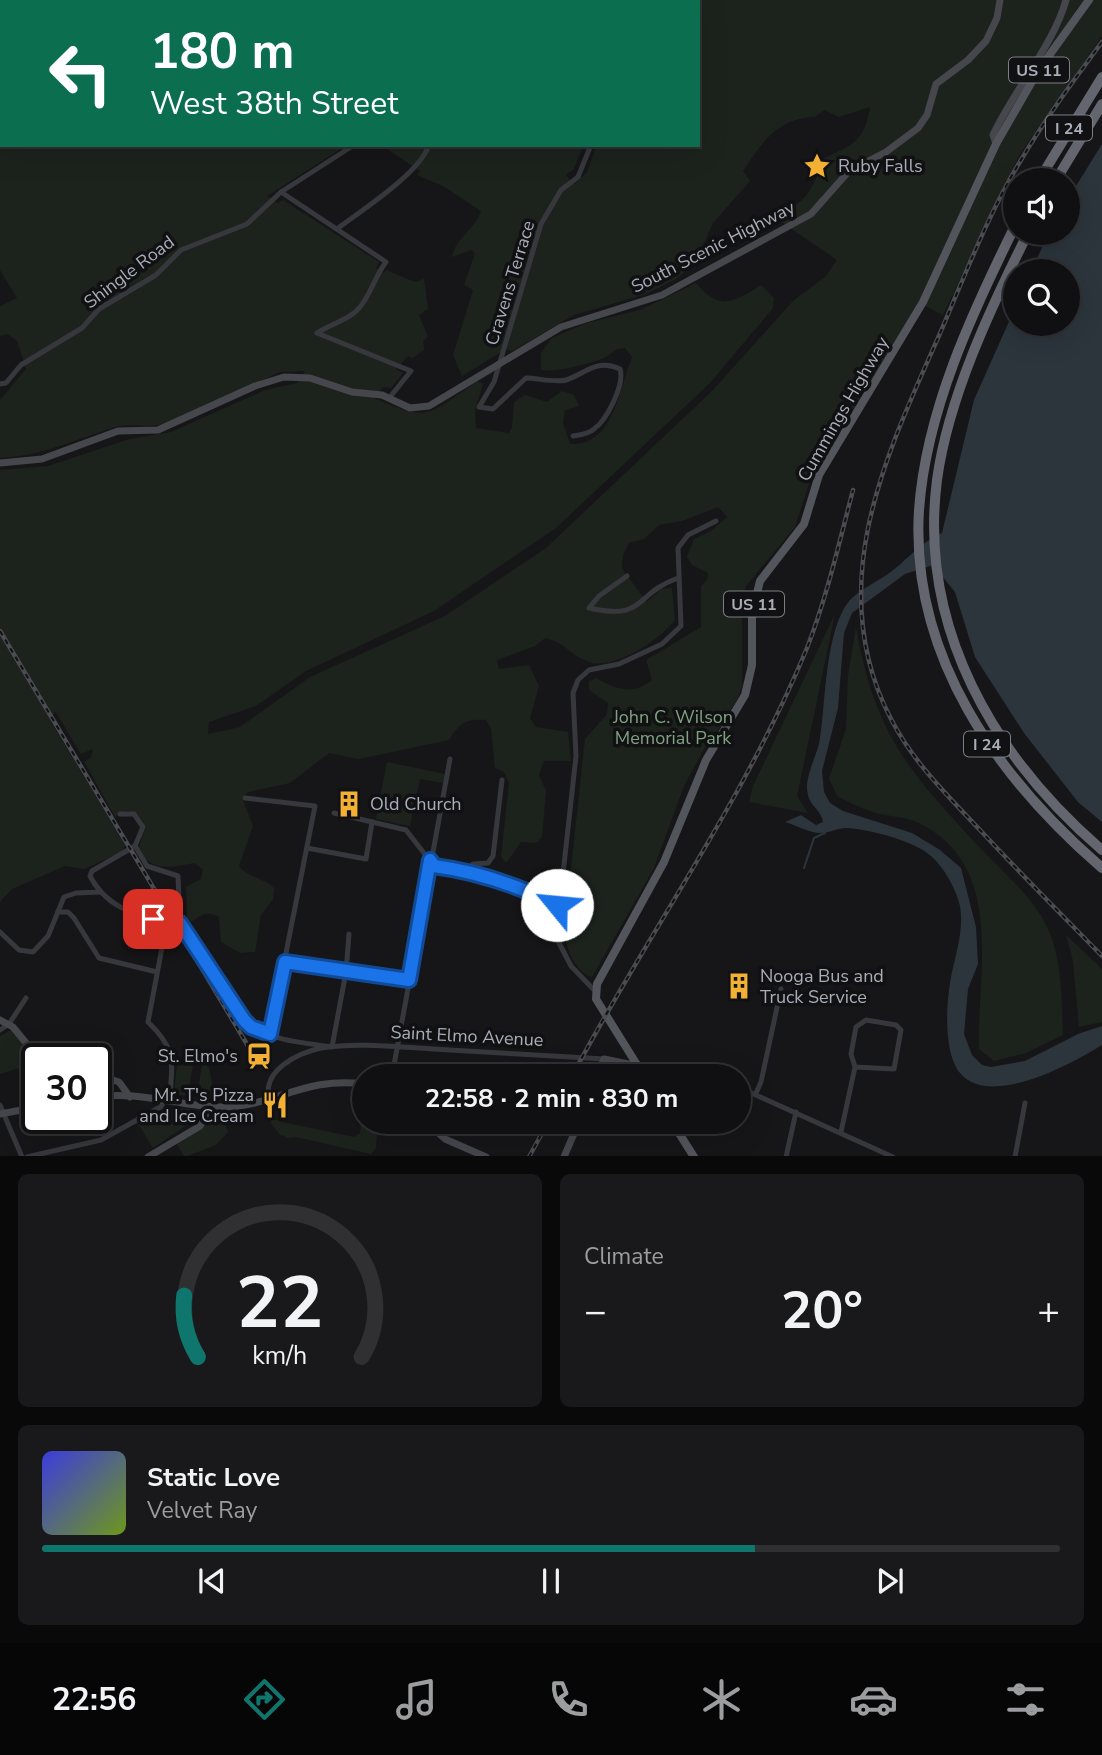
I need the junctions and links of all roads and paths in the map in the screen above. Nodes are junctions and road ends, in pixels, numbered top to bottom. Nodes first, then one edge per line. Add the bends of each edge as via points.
1 (1000, 0) edge
2 (1066, 0) edge
3 (1089, 0) edge
4 (1102, 77) edge
5 (1102, 104) edge
6 (996, 144) junction
7 (351, 147) edge
8 (428, 147) edge
9 (590, 147) edge
10 (1046, 168) edge
11 (1063, 168) edge
12 (281, 192) junction
13 (337, 229) junction
14 (1006, 245) edge
15 (1023, 245) edge
16 (500, 362) junction
17 (3, 384) edge
18 (0, 391) edge
19 (390, 397) junction
20 (573, 436) dead end
21 (0, 463) edge
22 (716, 521) dead end
23 (627, 576) dead end
24 (678, 578) junction
25 (450, 759) dead end
26 (502, 780) dead end
27 (245, 798) dead end
28 (334, 813) dead end
29 (120, 814) dead end
30 (372, 822) junction
31 (135, 846) junction
32 (307, 848) junction
33 (1102, 850) edge
34 (430, 860) junction
35 (1102, 868) edge
36 (466, 870) junction
37 (102, 892) junction
38 (557, 905) junction
39 (58, 912) junction
40 (167, 921) junction
41 (180, 923) junction
42 (0, 932) edge
43 (349, 934) dead end
44 (285, 962) junction
45 (157, 972) junction
46 (346, 972) junction
47 (409, 980) junction
48 (781, 989) dead end
49 (596, 992) junction
50 (26, 998) dead end
51 (0, 1020) edge
52 (9, 1024) junction
53 (0, 1030) edge
54 (270, 1034) junction
55 (25, 1043) edge
56 (332, 1047) junction
57 (397, 1047) junction
58 (604, 1059) junction
59 (394, 1064) edge
60 (602, 1064) edge
61 (628, 1064) edge
62 (637, 1064) edge
63 (855, 1067) junction
64 (112, 1080) edge
65 (352, 1083) edge
66 (751, 1091) edge
67 (756, 1093) junction
68 (112, 1097) edge
69 (130, 1097) junction
70 (269, 1097) junction
71 (166, 1101) junction
72 (1024, 1103) dead end
73 (206, 1105) junction
74 (21, 1109) edge
75 (1, 1111) edge
76 (796, 1112) junction
77 (841, 1132) junction
78 (439, 1134) edge
79 (574, 1134) edge
80 (680, 1134) edge
81 (22, 1156) edge
82 (31, 1156) edge
83 (150, 1156) edge
84 (484, 1156) edge
85 (564, 1156) edge
86 (693, 1156) edge
87 (786, 1156) edge
88 (891, 1156) edge
89 (1015, 1156) edge

1 - 16 main road, South Scenic Highway via 986,41 936,84 918,128 849,171 811,214 662,295 572,322
2 - 6 main road via 1002,116 993,135
3 - 6 main road, Cummings Highway / US 11 via 1038,71
4 - 10 highway, I 24
5 - 11 highway, I 24
6 - 49 main road, Cummings Highway / US 11 via 916,315 820,475 804,524 760,581 745,695 706,760 664,862
7 - 12 street
8 - 13 street via 411,169
9 - 16 street, Cravens Terrace via 578,177 561,190 541,225
12 - 13 street
12 - 17 street, Shingle Road via 247,224 181,250 156,275 99,309 82,328 21,365
13 - 19 street via 386,262 362,305 317,333 411,371
14 - 35 highway, I 24 via 966,335 926,458 919,538 923,589 944,663 987,744 1028,798
15 - 33 highway, I 24 via 980,340 948,431 934,531 937,580 957,657 992,724 1041,791
16 - 19 main road, South Scenic Highway via 422,408 410,408
16 - 20 street, Cravens Terrace via 494,382 481,400 479,407 484,410 493,409 526,378 565,380 585,368 612,365 620,369 621,380 603,421 592,431
17 - 18 street, Shingle Road
19 - 21 main road, South Scenic Highway via 352,392 310,378 279,378 158,430 118,431 42,459
22 - 24 street via 682,540
23 - 24 street via 589,608 615,614 629,610 642,604 657,586
24 - 38 street via 681,626 662,644 619,664 589,670 573,693 576,756
25 - 34 street
26 - 36 street via 494,856 488,863 473,864
27 - 32 street via 315,806
28 - 30 street
29 - 31 street via 134,814 143,827
30 - 32 street via 366,859
30 - 34 street via 406,830
31 - 37 street via 92,871 90,876
31 - 41 street via 147,866 178,876
32 - 44 street
34 - 36 street via 434,866
34 - 47 street
36 - 38 street via 528,889
37 - 39 street via 64,897
37 - 40 street via 126,912
38 - 49 street via 560,947
39 - 42 street via 43,944 33,952 19,950
39 - 45 street via 68,912 74,918 99,958
40 - 41 street
40 - 45 street
41 - 54 street via 244,1020
43 - 46 street
44 - 46 street
44 - 54 street
45 - 71 street via 148,1022 170,1049
46 - 47 street
46 - 56 street
47 - 57 street
48 - 67 street
49 - 62 main road
50 - 52 street
51 - 52 main road
52 - 53 street
52 - 55 main road
54 - 56 street
56 - 57 street, Saint Elmo Avenue
56 - 70 street, Saint Elmo Avenue via 300,1055 271,1075
57 - 58 street, Saint Elmo Avenue
57 - 59 street
58 - 60 main road
58 - 61 main road, Saint Elmo Avenue
63 - 63 street via 850,1054 860,1022 896,1025 902,1037 894,1069
63 - 77 street
64 - 69 main road
65 - 70 main road via 325,1082
66 - 67 street
67 - 76 street
68 - 69 main road
69 - 71 main road
70 - 73 main road via 230,1107
71 - 73 main road
71 - 82 street via 101,1140
72 - 89 street
73 - 83 main road via 200,1126
74 - 75 main road
75 - 81 street
76 - 77 street
76 - 87 street
77 - 88 street
78 - 84 main road
79 - 85 main road
80 - 86 main road

